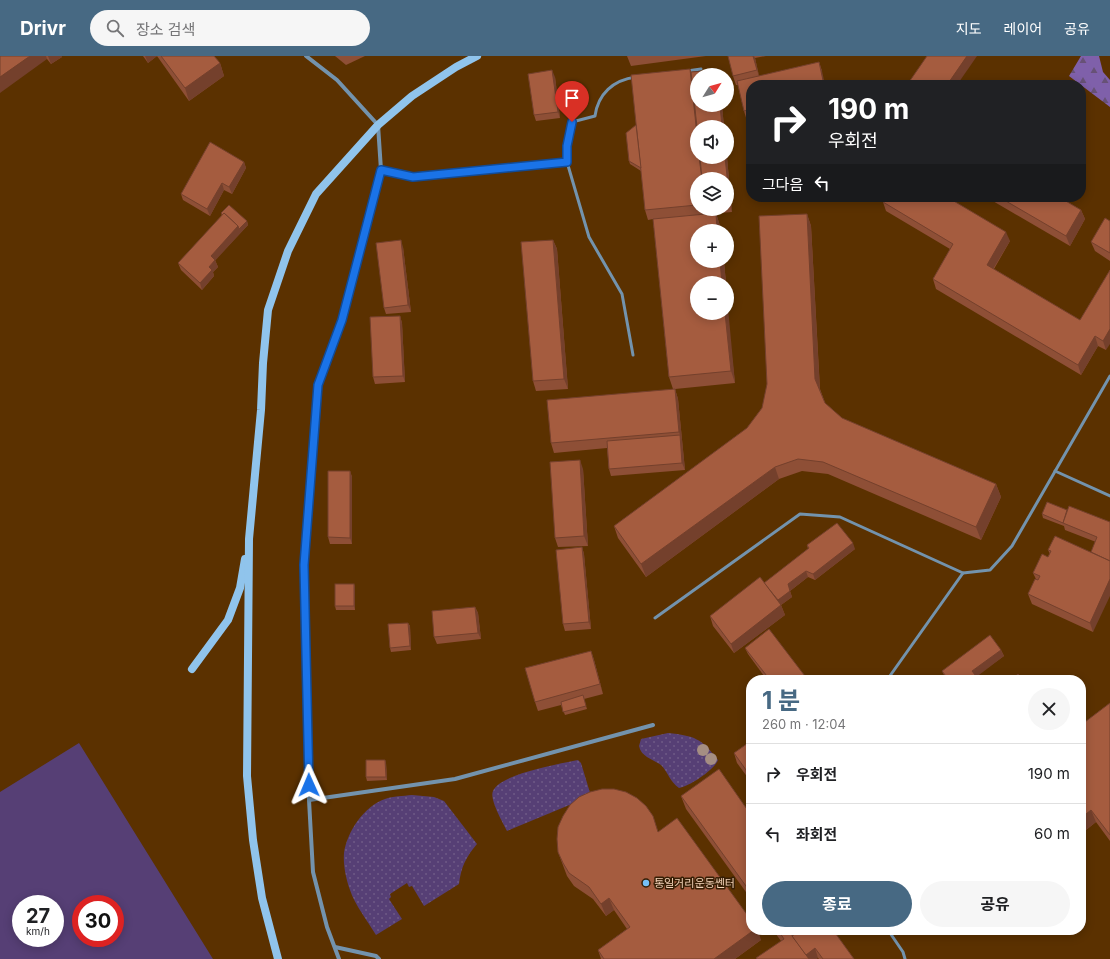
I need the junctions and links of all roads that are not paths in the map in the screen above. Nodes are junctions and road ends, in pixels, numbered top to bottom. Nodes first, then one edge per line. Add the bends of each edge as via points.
1 (306, 56) edge
2 (476, 56) edge
3 (690, 70) edge
4 (685, 71) edge
5 (638, 77) edge
6 (378, 125) junction
7 (567, 162) junction
8 (381, 170) junction
9 (633, 355) dead end
10 (1110, 376) edge
11 (1055, 471) junction
12 (1110, 496) edge
13 (249, 539) junction
14 (963, 573) junction
15 (655, 618) dead end
16 (192, 669) dead end
17 (891, 675) edge
18 (653, 725) dead end
19 (309, 800) junction
20 (891, 935) edge
21 (335, 947) junction
22 (278, 959) edge
23 (339, 959) edge
24 (379, 959) edge
25 (905, 959) edge

1 - 6 street via 337,80
2 - 6 main road via 412,96
3 - 4 lane
5 - 7 lane via 614,84 604,91 596,107 595,116 572,122
6 - 8 street
6 - 13 main road via 316,194 288,251 268,310
7 - 8 lane via 413,177
7 - 9 lane via 588,237 622,294
8 - 19 street via 342,320 318,385 304,565
10 - 11 lane
11 - 12 lane
11 - 14 lane via 1007,551 990,570
13 - 16 main road via 240,588 228,620
13 - 22 main road via 248,776 252,840 262,898
14 - 15 lane via 840,517 800,514
14 - 17 lane
18 - 19 street via 455,779
19 - 21 street via 313,872 327,927
20 - 25 lane
21 - 23 street
21 - 24 street via 376,956

